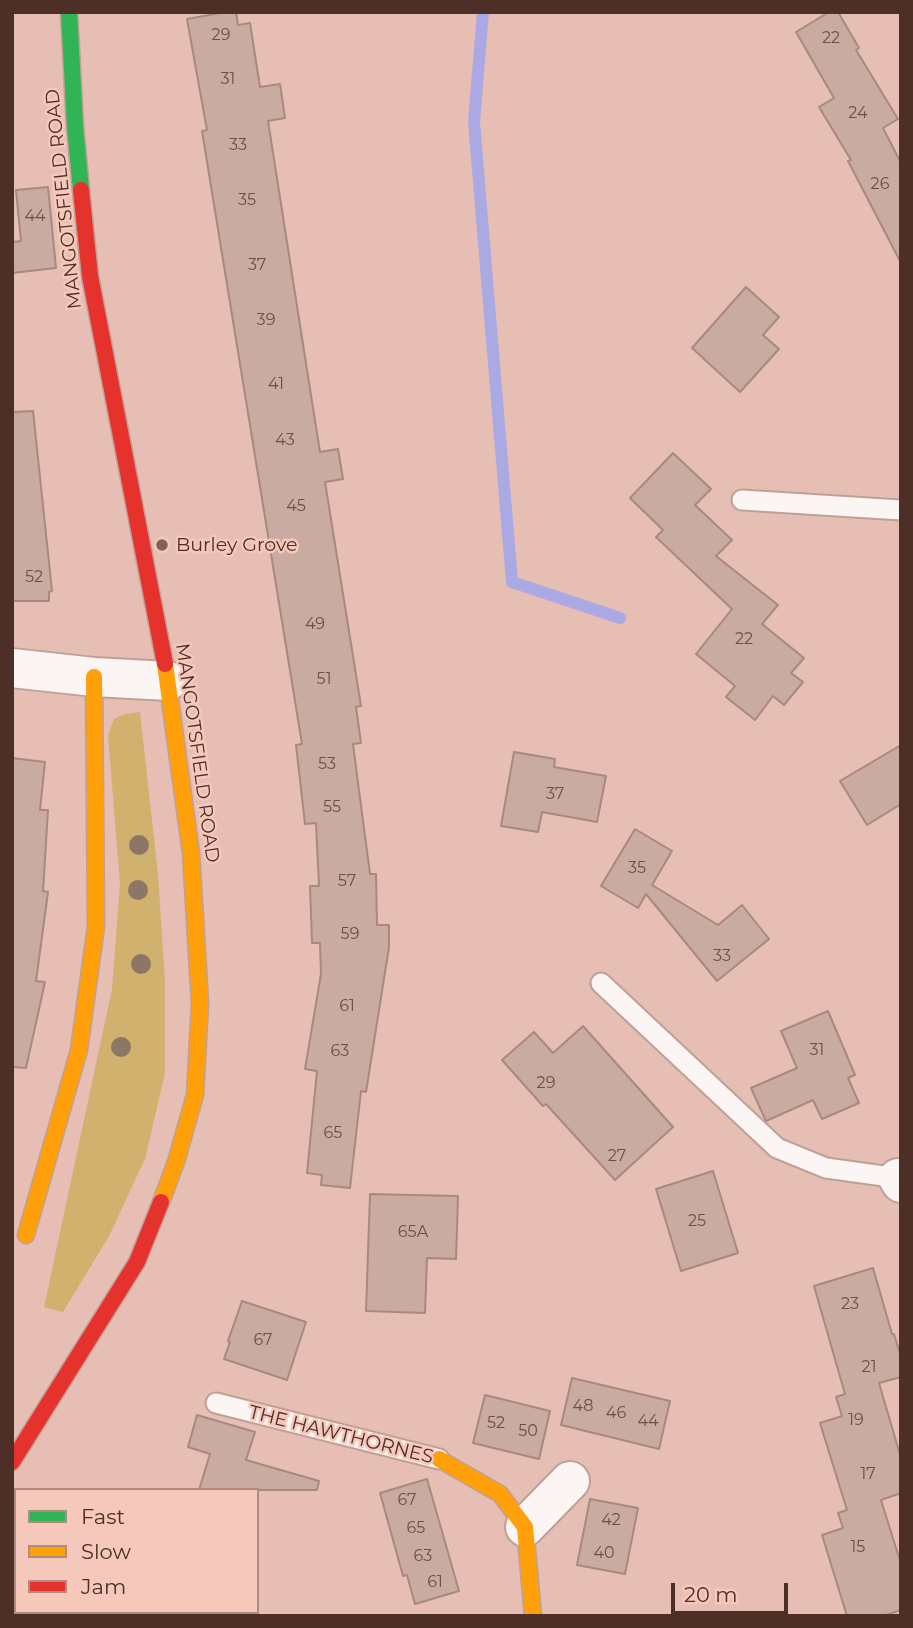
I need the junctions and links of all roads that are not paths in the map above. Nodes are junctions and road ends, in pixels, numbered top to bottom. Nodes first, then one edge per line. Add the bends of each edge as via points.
1 (69, 12) edge
2 (742, 500) dead end
3 (901, 510) edge
4 (12, 668) edge
5 (94, 677) junction
6 (168, 681) junction
7 (601, 983) dead end
8 (900, 1180) edge
9 (26, 1235) dead end
10 (216, 1403) dead end
11 (439, 1459) joint
12 (12, 1462) edge
13 (570, 1481) dead end
14 (524, 1527) junction
15 (533, 1616) edge

1 - 6 main road, MANGOTSFIELD ROAD via 90,276
2 - 3 lane
4 - 5 street
5 - 6 street
5 - 9 main road via 96,926 79,1050
6 - 12 main road, MANGOTSFIELD ROAD via 191,853 200,989 195,1095 176,1162 137,1262
7 - 8 lane via 777,1148 826,1168
10 - 11 lane, THE HAWTHORNES
11 - 14 main road, THE HAWTHORNES via 500,1493
13 - 14 street
14 - 15 main road, THE HAWTHORNES

